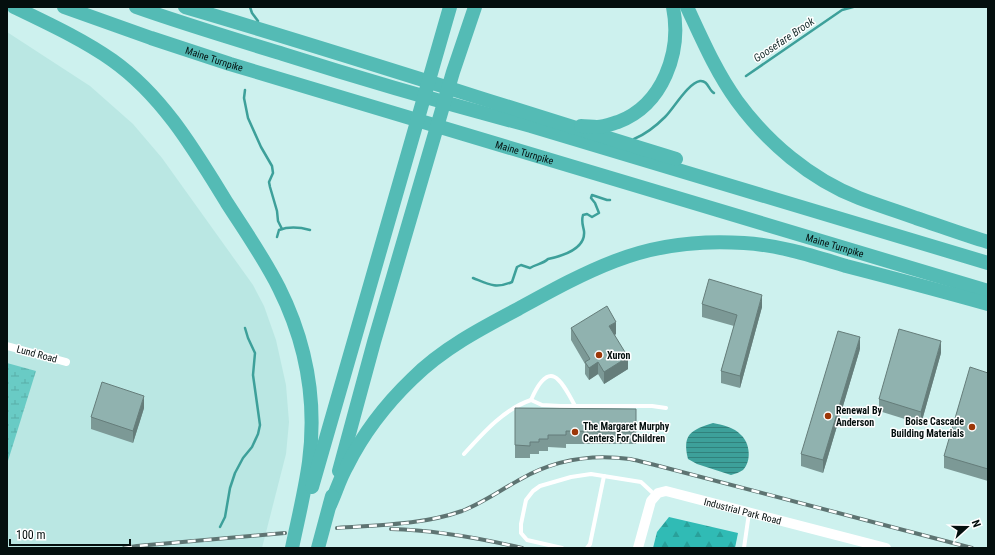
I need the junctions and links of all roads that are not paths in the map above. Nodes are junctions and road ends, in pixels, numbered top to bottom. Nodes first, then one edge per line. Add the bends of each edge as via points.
1 (14, 7) edge
2 (64, 7) edge
3 (136, 7) edge
4 (185, 7) edge
5 (450, 7) edge
6 (475, 7) edge
7 (673, 7) edge
8 (687, 7) edge
9 (560, 124) junction
10 (988, 242) edge
11 (988, 254) edge
12 (988, 263) edge
13 (988, 291) edge
14 (988, 304) edge
15 (7, 346) edge
16 (66, 362) dead end
17 (531, 400) junction
18 (575, 406) junction
19 (666, 408) dead end
20 (464, 454) dead end
21 (604, 476) junction
22 (656, 495) junction
23 (330, 505) junction
24 (749, 512) junction
25 (293, 548) edge
26 (318, 548) edge
27 (562, 548) edge
28 (587, 548) edge
29 (638, 548) edge
30 (744, 548) edge
31 (886, 548) edge

1 - 25 highway via 112,60 152,96 184,135 287,303 307,368 311,404 309,462
2 - 13 highway, Maine Turnpike via 230,64
3 - 12 highway via 337,71 531,126
4 - 9 highway
5 - 25 highway
6 - 23 highway via 453,72 374,342
7 - 9 highway via 675,30 672,58 653,97 623,120 597,127
8 - 10 highway via 719,72 737,101 753,121 796,162 858,198
9 - 11 highway
14 - 23 highway via 791,251 746,243 683,244 633,254 580,276 480,328 425,367 399,392 378,418 347,466
15 - 16 street, Lund Road
17 - 18 lane via 542,404
17 - 18 lane via 542,380 554,376 568,392
17 - 20 lane via 500,418
18 - 19 lane
21 - 22 lane via 641,482
21 - 27 lane via 591,474 554,481 540,486 526,500 521,524 522,533 528,540
21 - 28 lane via 590,544
22 - 24 street, Industrial Park Road via 661,492 672,492
22 - 29 street via 649,508
23 - 26 highway
24 - 30 lane
24 - 31 street, Industrial Park Road

